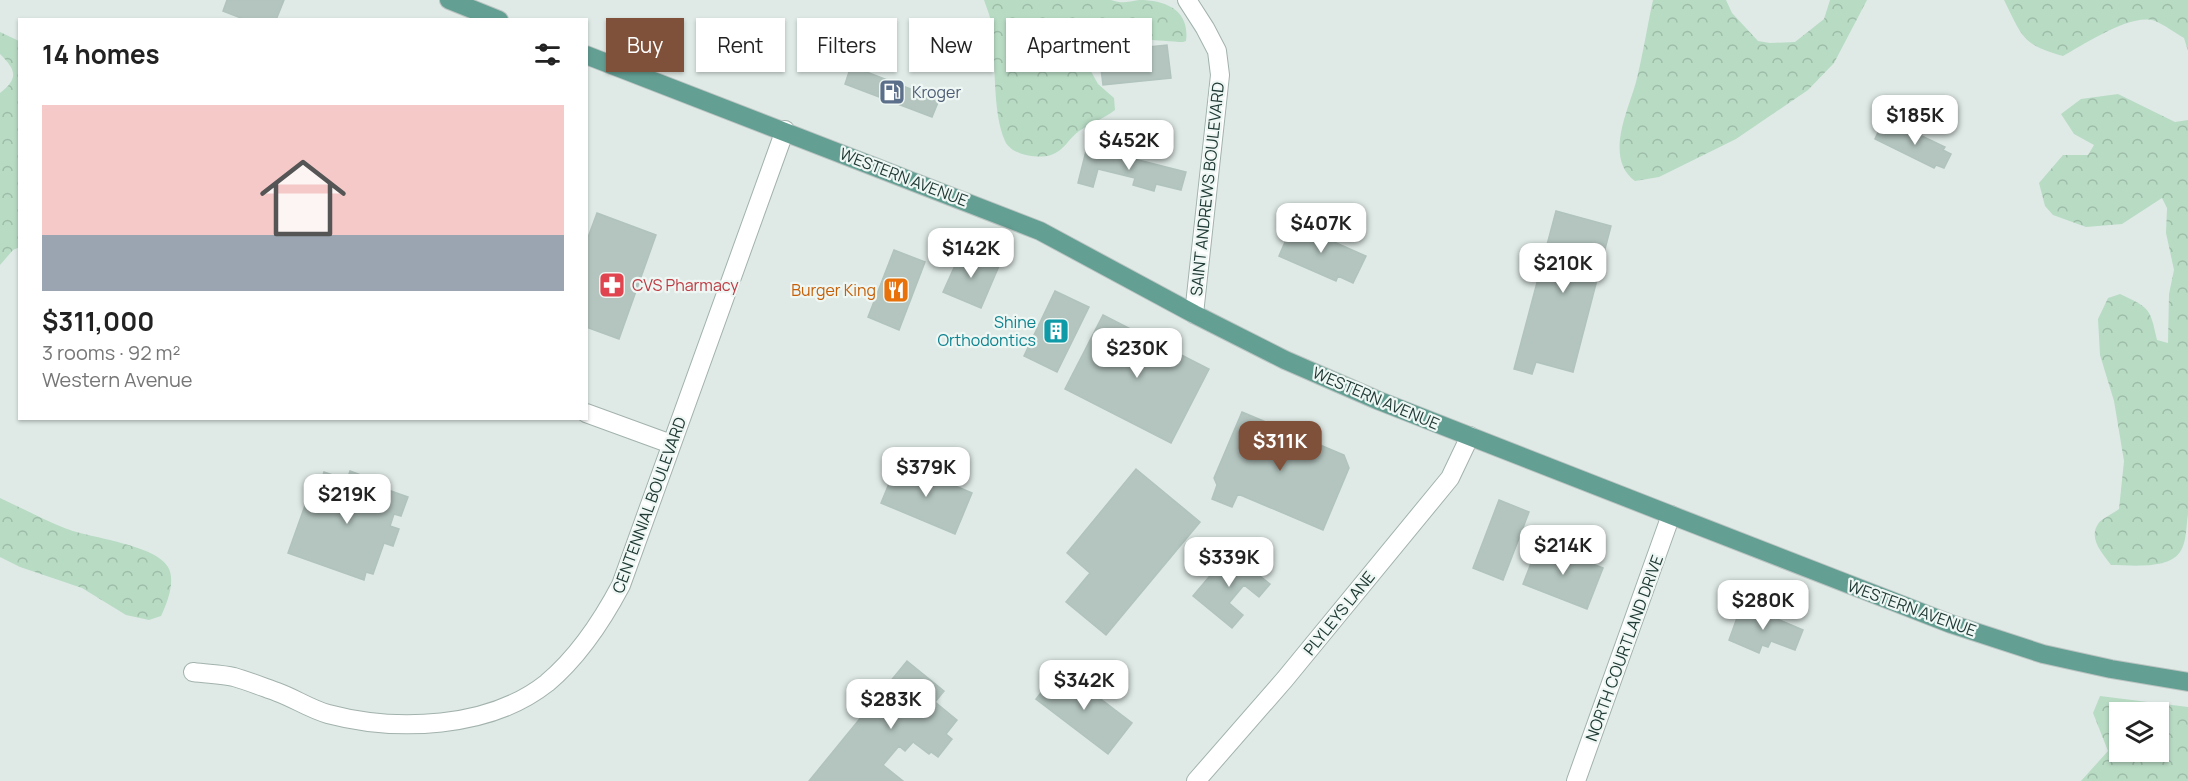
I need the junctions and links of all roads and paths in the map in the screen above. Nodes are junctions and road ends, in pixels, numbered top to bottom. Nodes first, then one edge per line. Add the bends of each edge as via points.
1 (1187, 0) edge
2 (457, 1) edge
3 (495, 18) edge
4 (588, 56) edge
5 (784, 130) junction
6 (1194, 314) junction
7 (588, 414) edge
8 (1470, 436) junction
9 (671, 444) junction
10 (1671, 515) junction
11 (193, 672) dead end
12 (2188, 682) edge
13 (1196, 781) edge
14 (1576, 781) edge

1 - 6 street, SAINT ANDREWS BOULEVARD via 1218,51 1220,75
2 - 3 main road
4 - 5 main road, WESTERN AVENUE
5 - 6 main road, WESTERN AVENUE via 1040,231
5 - 9 street, CENTENNIAL BOULEVARD
6 - 8 main road, WESTERN AVENUE via 1377,400
7 - 9 street
8 - 10 main road, WESTERN AVENUE
8 - 13 street, PLYLEYS LANE via 1450,478
9 - 11 street, CENTENNIAL BOULEVARD via 621,585 603,618 546,683 504,707 480,717 442,722 360,720 326,713 234,677
10 - 12 main road, WESTERN AVENUE via 1951,624 2043,654
10 - 14 street, NORTH COURTLAND DRIVE

